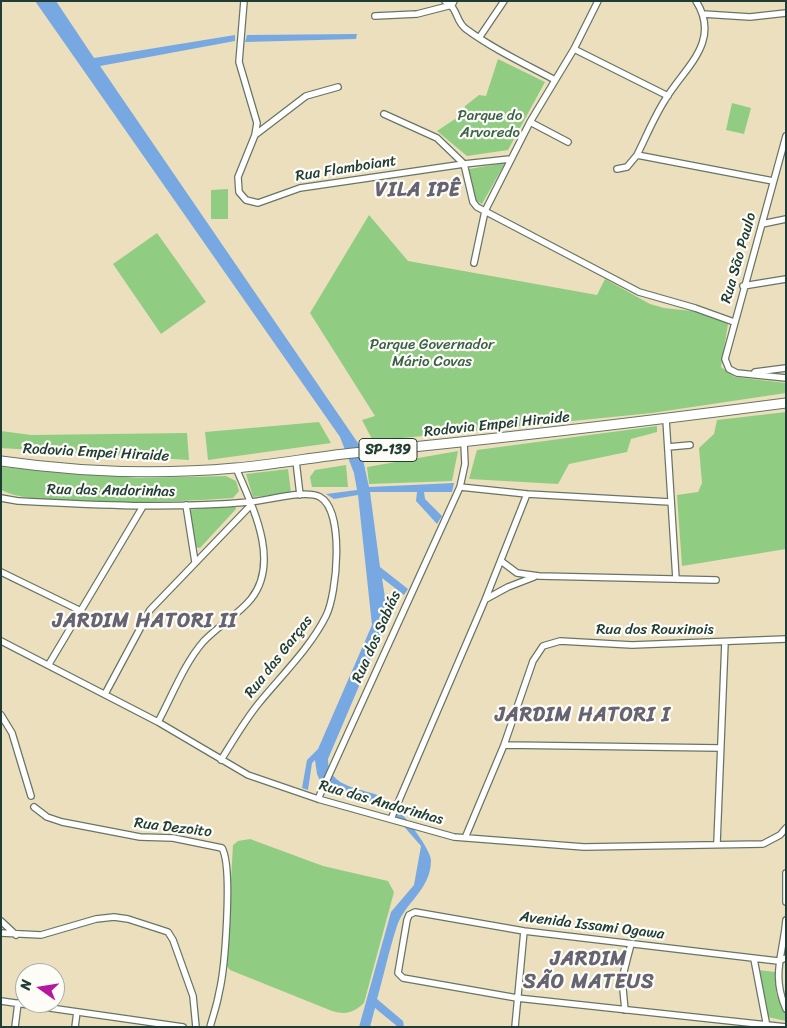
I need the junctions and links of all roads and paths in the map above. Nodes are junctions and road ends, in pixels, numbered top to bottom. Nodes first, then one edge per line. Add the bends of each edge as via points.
1 (244, 1) edge
2 (445, 1) edge
3 (504, 1) edge
4 (598, 1) edge
5 (696, 1) edge
6 (453, 3) edge
7 (786, 13) edge
8 (703, 14) junction
9 (375, 16) dead end
10 (479, 38) junction
11 (574, 49) junction
12 (555, 80) junction
13 (338, 87) dead end
14 (668, 96) junction
15 (384, 114) dead end
16 (530, 122) junction
17 (255, 135) junction
18 (786, 136) edge
19 (568, 142) dead end
20 (637, 155) junction
21 (510, 159) junction
22 (464, 164) junction
23 (617, 169) dead end
24 (774, 181) junction
25 (485, 211) junction
26 (786, 219) edge
27 (762, 224) junction
28 (474, 263) dead end
29 (786, 279) edge
30 (743, 286) junction
31 (734, 322) junction
32 (786, 368) edge
33 (746, 374) junction
34 (786, 378) edge
35 (786, 403) edge
36 (666, 419) junction
37 (464, 444) junction
38 (690, 445) dead end
39 (668, 447) junction
40 (1, 461) edge
41 (296, 461) junction
42 (236, 468) junction
43 (460, 487) junction
44 (527, 494) junction
45 (300, 495) junction
46 (1, 498) edge
47 (670, 502) junction
48 (251, 504) junction
49 (186, 505) junction
50 (142, 508) junction
51 (501, 561) junction
52 (195, 562) junction
53 (1, 572) edge
54 (539, 576) junction
55 (676, 580) junction
56 (716, 580) dead end
57 (485, 600) junction
58 (81, 611) junction
59 (786, 639) edge
60 (1, 641) edge
61 (724, 642) junction
62 (49, 664) junction
63 (105, 694) junction
64 (1, 715) edge
65 (158, 722) junction
66 (504, 745) junction
67 (720, 748) junction
68 (221, 760) junction
69 (30, 796) dead end
70 (318, 799) junction
71 (34, 808) dead end
72 (391, 819) junction
73 (786, 828) edge
74 (465, 838) junction
75 (717, 843) junction
76 (786, 873) edge
77 (785, 877) edge
78 (786, 902) edge
79 (786, 920) edge
80 (1, 921) edge
81 (524, 931) junction
82 (1, 933) edge
83 (16, 935) junction
84 (631, 944) junction
85 (754, 958) junction
86 (786, 958) edge
87 (778, 961) junction
88 (517, 998) junction
89 (1, 1001) edge
90 (15, 1003) edge
91 (786, 1009) edge
92 (65, 1010) edge
93 (625, 1010) junction
94 (77, 1012) junction
95 (17, 1013) edge
96 (139, 1023) edge
97 (767, 1026) edge
98 (15, 1027) edge
99 (75, 1027) edge
100 (183, 1027) edge
101 (196, 1027) edge
102 (210, 1027) edge
103 (515, 1027) edge
104 (786, 1027) edge

1 - 17 street, Rua Flamboiant via 239,62 256,117
2 - 6 street
3 - 10 street
4 - 11 street
5 - 8 street
6 - 9 street via 417,14
6 - 10 street via 463,27
7 - 8 street via 750,17
8 - 14 street via 705,27 701,49
10 - 12 street
11 - 12 street
11 - 14 street
12 - 16 street
13 - 17 street via 306,96
14 - 20 street
15 - 22 street via 437,138
16 - 19 street
16 - 21 street
17 - 22 street, Rua Flamboiant via 237,185 242,196 258,203 300,188
18 - 24 street, Rua São Paulo
20 - 23 street via 627,167
20 - 24 street
21 - 22 street, Rua Flamboiant
21 - 25 street
22 - 25 street via 473,202
24 - 27 street, Rua São Paulo
25 - 28 street
25 - 31 street via 648,296
26 - 27 street
27 - 30 street, Rua São Paulo
29 - 30 street
30 - 31 street, Rua São Paulo
31 - 33 street, Rua São Paulo via 725,362 732,372
32 - 33 street
33 - 34 street
35 - 36 main road, Rodovia Empei Hiraide / SP-139
36 - 37 main road, Rodovia Empei Hiraide / SP-139
36 - 39 street
37 - 41 main road, Rodovia Empei Hiraide / SP-139
37 - 43 street, Rua dos Sabiás via 465,464
38 - 39 street
39 - 47 street
40 - 42 main road, Rodovia Empei Hiraide / SP-139 via 120,471
41 - 42 main road, Rodovia Empei Hiraide / SP-139
41 - 45 street
42 - 48 street
43 - 44 street
43 - 70 street, Rua dos Sabiás
44 - 47 street
44 - 51 street
45 - 48 street, Rua das Andorinhas
45 - 68 street, Rua das Garças via 312,494 321,498 331,513 337,567 331,601 318,630 258,705
46 - 50 street, Rua das Andorinhas
47 - 55 street
48 - 49 street, Rua das Andorinhas
48 - 52 street
48 - 65 street via 260,531 264,560 261,582 251,600 221,624 196,652
49 - 50 street, Rua das Andorinhas
49 - 52 street
50 - 58 street
51 - 54 street via 517,573
51 - 57 street
52 - 63 street via 150,610
53 - 58 street
54 - 55 street
54 - 57 street via 508,587
55 - 56 street
57 - 72 street
58 - 62 street
59 - 61 street, Rua dos Rouxinois
60 - 62 street, Rua das Andorinhas
61 - 66 street, Rua dos Rouxinois via 624,645 554,642 543,646 533,661
61 - 67 street
62 - 63 street, Rua das Andorinhas
63 - 65 street, Rua das Andorinhas
64 - 69 street via 12,733
65 - 68 street, Rua das Andorinhas
66 - 67 street
66 - 74 street
67 - 75 street
68 - 70 street, Rua das Andorinhas via 257,778
70 - 72 street, Rua das Andorinhas
71 - 102 street, Rua Dezoito via 62,822 222,848 226,868 225,952
72 - 74 street, Rua das Andorinhas
73 - 75 street, Rua das Andorinhas via 763,844
74 - 75 street, Rua das Andorinhas via 584,847
76 - 77 street
77 - 78 street
79 - 87 street
80 - 83 street
81 - 84 street, Avenida Issami Ogawa
81 - 88 street
81 - 88 street, Avenida Issami Ogawa via 416,912 407,920 399,970 402,978
82 - 83 street
83 - 101 street via 46,934 114,917 168,932 193,996
84 - 85 street, Avenida Issami Ogawa
84 - 93 street via 622,979
85 - 87 street, Avenida Issami Ogawa
85 - 97 street
86 - 87 street
87 - 91 street via 778,986
88 - 93 street
88 - 103 street
89 - 90 street
92 - 94 street
93 - 97 street
94 - 96 street
94 - 99 street
95 - 98 street
96 - 100 street
97 - 104 street

